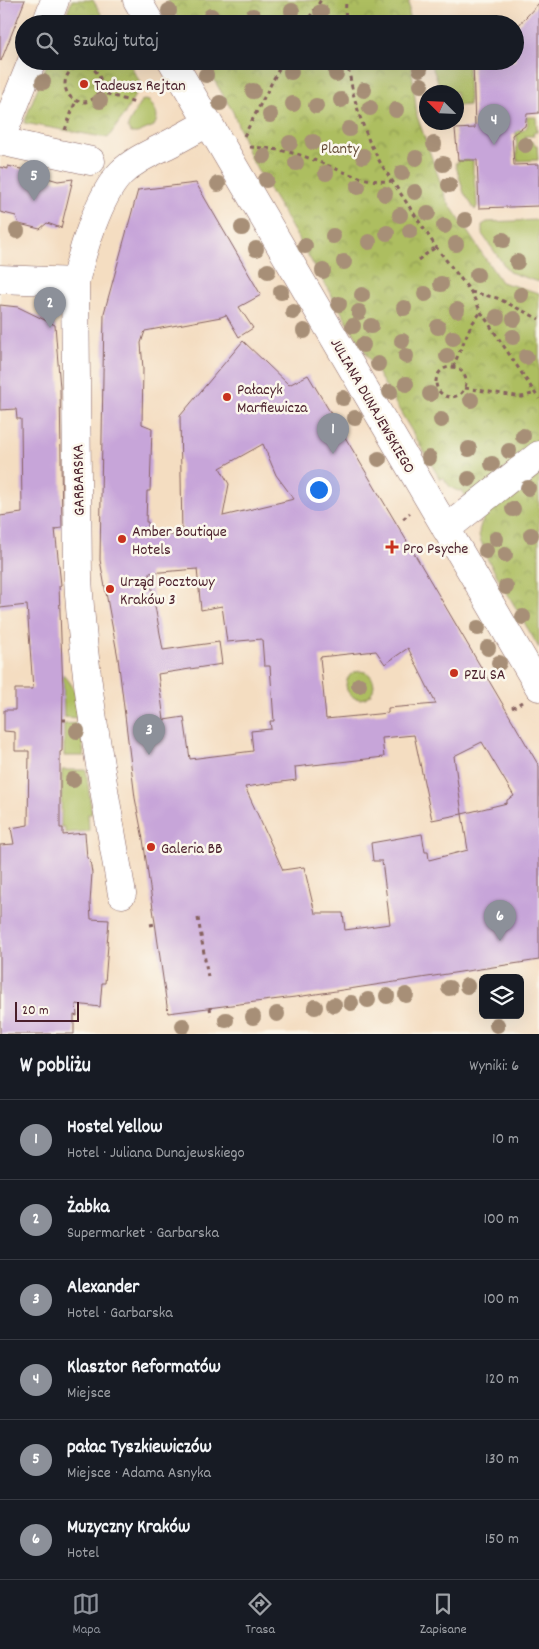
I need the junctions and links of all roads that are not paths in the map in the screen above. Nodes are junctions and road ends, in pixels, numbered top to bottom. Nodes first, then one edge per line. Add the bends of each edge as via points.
1 (55, 0) edge
2 (137, 0) edge
3 (49, 15) edge
4 (146, 15) edge
5 (28, 70) edge
6 (177, 70) edge
7 (208, 123) junction
8 (0, 141) edge
9 (91, 161) dead end
10 (0, 279) edge
11 (74, 282) junction
12 (539, 455) edge
13 (446, 529) junction
14 (539, 687) edge
15 (122, 894) dead end

1 - 3 street
2 - 4 street
5 - 8 street
6 - 7 street, JULIANA DUNAJEWSKIEGO
7 - 11 street, GARBARSKA via 134,162 120,173 102,200
7 - 13 street, JULIANA DUNAJEWSKIEGO
8 - 9 street
10 - 11 street
11 - 15 street, GARBARSKA via 80,621
12 - 13 street
13 - 14 street, JULIANA DUNAJEWSKIEGO

